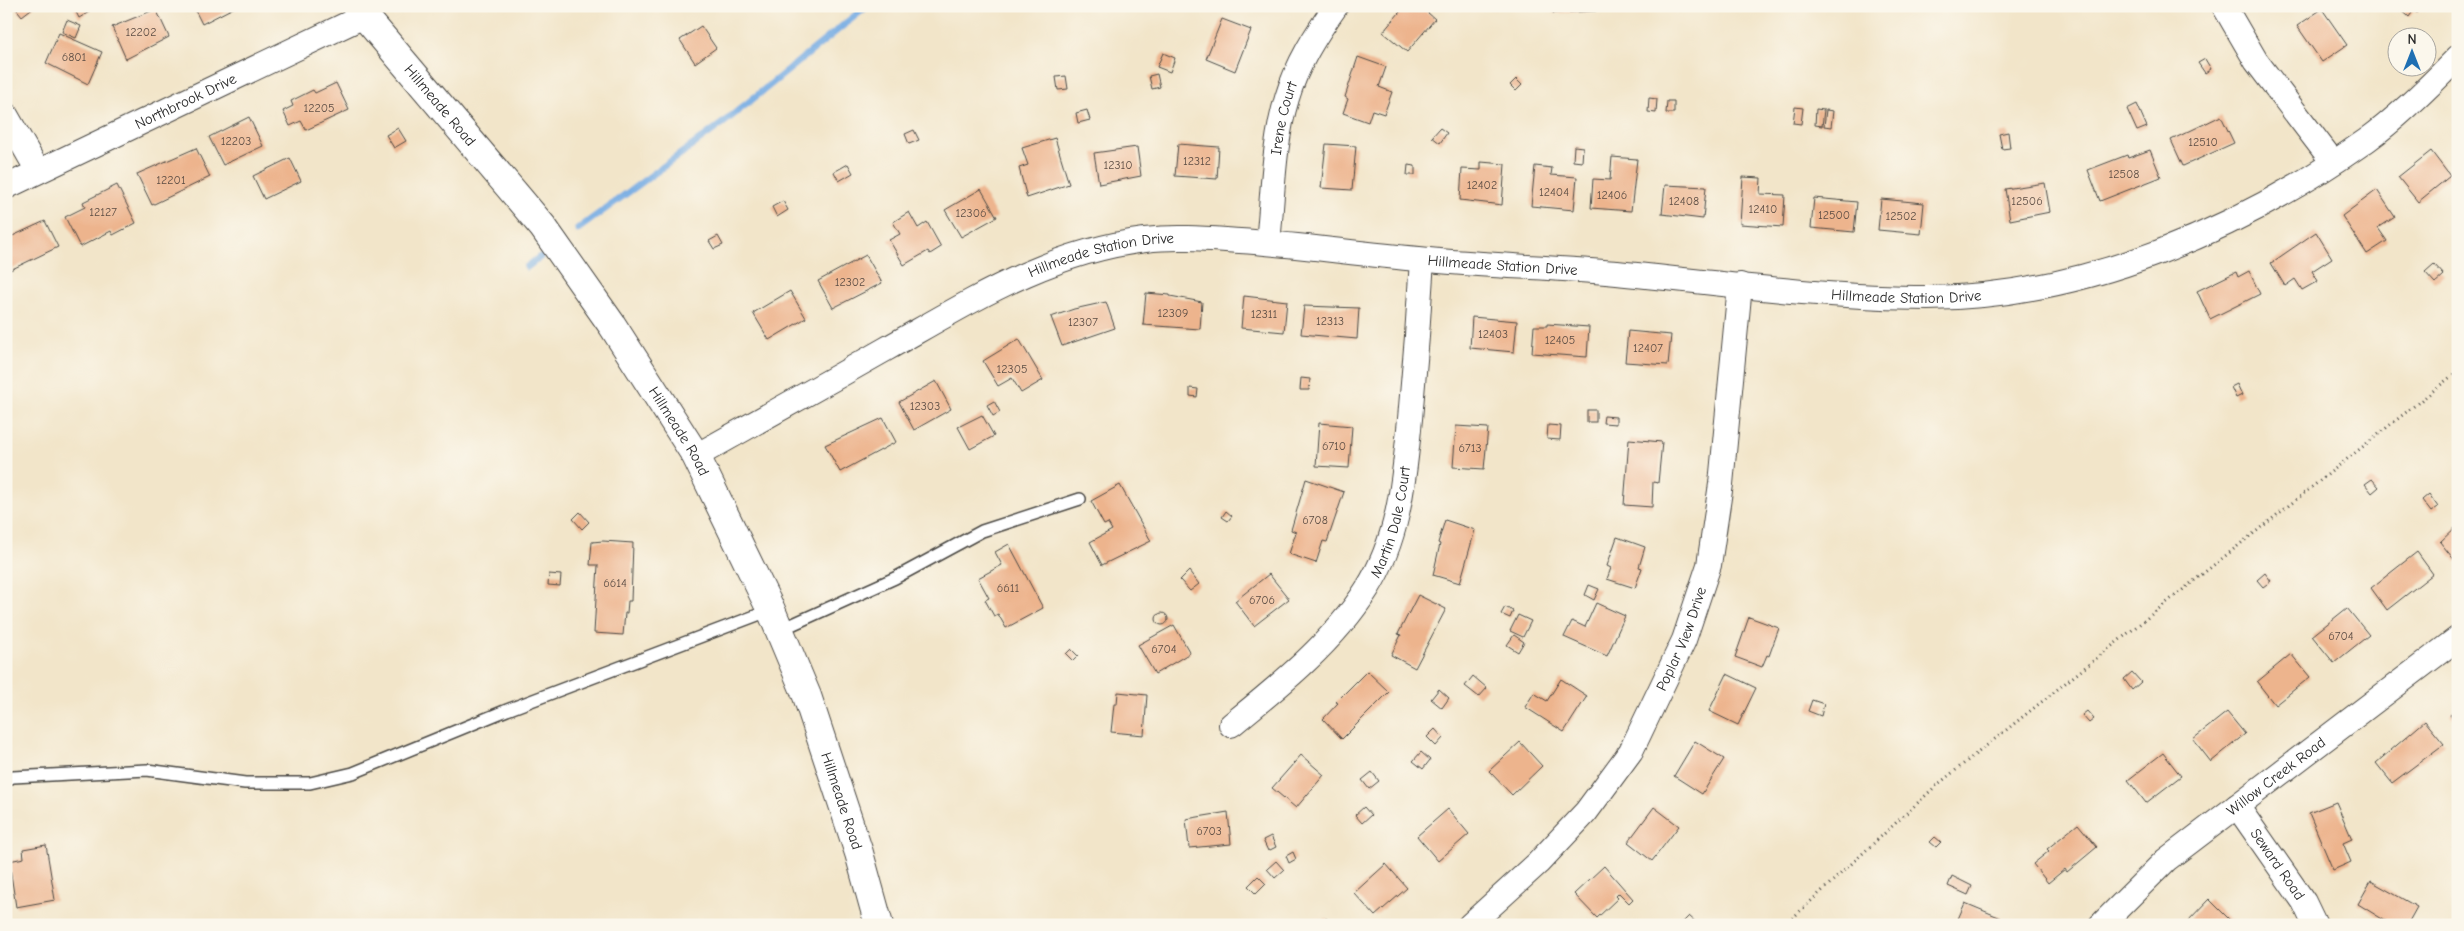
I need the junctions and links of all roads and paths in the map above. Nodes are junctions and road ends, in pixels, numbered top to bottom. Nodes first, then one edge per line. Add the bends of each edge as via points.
1 (1336, 6) edge
2 (2224, 6) edge
3 (360, 11) edge
4 (2458, 57) edge
5 (6, 115) edge
6 (2333, 162) junction
7 (38, 171) junction
8 (6, 187) edge
9 (1268, 243) junction
10 (1422, 260) junction
11 (1740, 285) junction
12 (2458, 371) edge
13 (696, 456) junction
14 (1080, 499) dead end
15 (776, 620) junction
16 (2458, 638) edge
17 (1230, 725) dead end
18 (6, 780) edge
19 (2237, 806) junction
20 (879, 925) edge
21 (1470, 925) edge
22 (1785, 925) edge
23 (2101, 925) edge
24 (2315, 925) edge

1 - 9 street, Irene Court via 1315,36 1288,96 1278,140
2 - 6 street via 2256,61
3 - 7 street, Northbrook Drive
3 - 13 street, Hillmeade Road via 543,227 639,365
4 - 6 street, Hillmeade Station Drive via 2371,137
5 - 7 street
6 - 11 street, Hillmeade Station Drive via 2252,210 2202,234 2130,262 2036,286 1927,298
7 - 8 street, Northbrook Drive
9 - 10 street, Hillmeade Station Drive
9 - 13 street, Hillmeade Station Drive via 1151,239 1071,255 1029,271
10 - 11 street, Hillmeade Station Drive
10 - 17 street, Martin Dale Court via 1403,487 1388,550 1354,608 1292,673
11 - 21 street, Poplar View Drive via 1722,484 1708,566 1684,640 1631,751 1586,812 1538,863
12 - 22 path via 1937,784
13 - 15 street, Hillmeade Road
14 - 15 lane via 982,531 895,578
15 - 18 lane via 507,710 353,774 310,784 245,783 148,770
15 - 20 street, Hillmeade Road via 832,767
16 - 19 street, Willow Creek Road
19 - 23 street, Willow Creek Road via 2166,860
19 - 24 street, Seward Road via 2304,902

